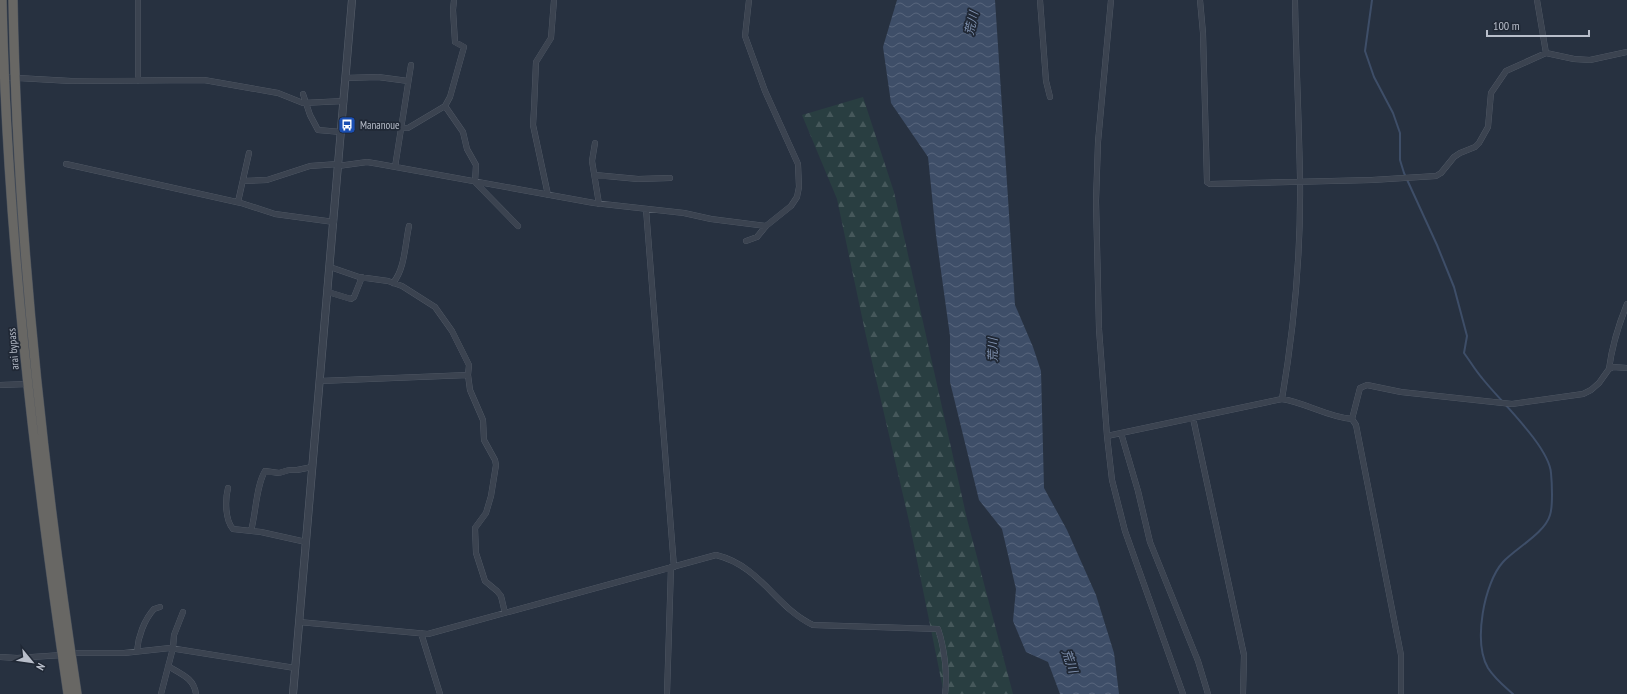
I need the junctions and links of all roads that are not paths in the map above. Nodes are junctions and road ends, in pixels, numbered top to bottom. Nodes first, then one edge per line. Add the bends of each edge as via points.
1 (2, 0) edge
2 (13, 0) edge
3 (138, 0) edge
4 (352, 0) edge
5 (454, 0) edge
6 (554, 0) edge
7 (749, 0) edge
8 (1040, 0) edge
9 (1110, 0) edge
10 (1200, 0) edge
11 (1294, 0) edge
12 (1537, 0) edge
13 (1627, 52) edge
14 (1546, 53) junction
15 (411, 65) dead end
16 (2, 77) edge
17 (14, 78) junction
18 (346, 78) junction
19 (408, 81) junction
20 (138, 82) junction
21 (304, 94) dead end
22 (1050, 97) dead end
23 (344, 101) junction
24 (307, 103) junction
25 (444, 106) junction
26 (401, 128) junction
27 (341, 132) junction
28 (594, 143) dead end
29 (249, 153) dead end
30 (66, 164) dead end
31 (338, 165) junction
32 (394, 167) junction
33 (595, 175) junction
34 (670, 178) dead end
35 (243, 181) junction
36 (475, 182) junction
37 (1300, 182) junction
38 (548, 196) junction
39 (238, 202) junction
40 (599, 204) junction
41 (646, 209) junction
42 (334, 222) junction
43 (409, 226) dead end
44 (518, 226) dead end
45 (766, 226) junction
46 (746, 240) dead end
47 (330, 267) junction
48 (362, 277) junction
49 (393, 283) junction
50 (328, 292) junction
51 (1627, 304) edge
52 (1627, 368) edge
53 (1609, 369) junction
54 (468, 375) junction
55 (320, 381) junction
56 (28, 384) junction
57 (0, 385) edge
58 (1282, 399) junction
59 (1193, 418) junction
60 (1352, 419) junction
61 (1121, 433) junction
62 (1107, 436) junction
63 (312, 467) junction
64 (228, 488) dead end
65 (251, 531) junction
66 (306, 542) junction
67 (673, 567) junction
68 (160, 607) dead end
69 (183, 612) dead end
70 (505, 613) junction
71 (299, 622) junction
72 (421, 633) junction
73 (173, 648) junction
74 (136, 651) junction
75 (67, 654) junction
76 (0, 656) edge
77 (168, 666) junction
78 (295, 668) junction
79 (68, 694) edge
80 (76, 694) edge
81 (161, 694) edge
82 (196, 694) edge
83 (293, 694) edge
84 (440, 694) edge
85 (667, 694) edge
86 (945, 694) edge
87 (1183, 694) edge
88 (1208, 694) edge
89 (1243, 694) edge
90 (1402, 694) edge

1 - 16 highway, arai bypass
2 - 17 highway, arai bypass
3 - 20 street
4 - 18 street
5 - 25 street via 452,10 455,42 464,47 450,97
6 - 38 street via 551,38 536,62 533,125
7 - 45 street via 745,36 765,91 798,164 799,175 799,187 791,206
8 - 22 street via 1046,82
9 - 62 street via 1098,142 1096,201 1098,329
10 - 37 street via 1207,182
11 - 37 street
12 - 14 street
13 - 14 street via 1590,60
14 - 37 street via 1506,71 1490,93 1488,127 1479,143 1454,157 1439,175
15 - 19 street
16 - 17 street
16 - 56 highway, arai bypass
17 - 20 street
17 - 75 highway, arai bypass via 25,256 39,409
18 - 19 street via 378,77
18 - 23 street
19 - 26 street
20 - 24 street via 204,80 278,92
21 - 24 street
23 - 24 street
23 - 27 street
24 - 27 street via 318,130
25 - 26 street via 408,128
25 - 36 street via 463,132 467,149 476,165
26 - 32 street
27 - 31 street
28 - 33 street via 592,162
29 - 35 street
30 - 39 street
31 - 32 street via 366,162
31 - 35 street via 310,166 267,180
31 - 42 street
32 - 36 street
33 - 34 street via 638,179
33 - 40 street
35 - 39 street
36 - 38 street
36 - 44 street
37 - 58 street via 1296,292
38 - 40 street
39 - 42 street via 275,214
40 - 41 street
41 - 45 street
41 - 67 street
42 - 47 street
43 - 49 street via 402,267
45 - 46 street via 757,237
47 - 48 street
47 - 50 street
48 - 49 street
48 - 50 street via 351,299
49 - 54 street via 436,307 452,331 469,365
50 - 55 street
51 - 53 street via 1613,341
52 - 53 street
53 - 60 street via 1599,383 1583,394 1512,404 1363,386 1358,392
54 - 55 street
54 - 70 street via 470,390 483,420 484,440 496,465 486,513 475,528 476,553 485,581 501,596
55 - 63 street
56 - 57 street
56 - 75 highway, arai bypass via 40,492
58 - 59 street
58 - 60 street via 1336,418
59 - 61 street
59 - 89 street via 1244,655
60 - 90 street via 1356,425 1401,655
61 - 62 street
61 - 88 street via 1150,542 1198,661
62 - 87 street via 1112,480 1125,531
63 - 65 street via 279,473 266,471 261,478
63 - 66 street
64 - 65 street via 226,496 229,526 232,529
65 - 66 street
66 - 71 street
67 - 70 street
67 - 85 street
67 - 86 street via 716,555 732,560 760,580 800,618 813,625 938,629 942,639 947,683
68 - 74 street via 149,614
69 - 73 street via 174,635
70 - 72 street via 428,634
71 - 72 street
71 - 78 street
72 - 84 street
73 - 74 street
73 - 77 street
73 - 78 street
74 - 75 street
75 - 76 street via 17,658
75 - 79 highway, arai bypass
75 - 80 highway, arai bypass
77 - 81 street
77 - 82 street via 191,679
78 - 83 street

